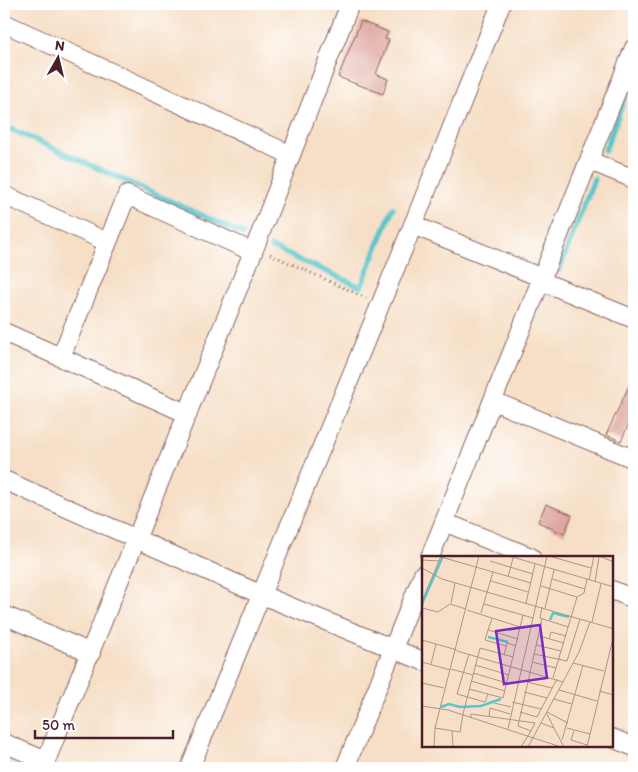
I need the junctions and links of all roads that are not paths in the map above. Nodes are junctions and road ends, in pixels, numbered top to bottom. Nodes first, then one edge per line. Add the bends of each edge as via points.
1 (350, 4) edge
2 (501, 4) edge
3 (4, 23) edge
4 (634, 48) edge
5 (291, 155) junction
6 (590, 161) junction
7 (634, 179) edge
8 (4, 195) edge
9 (413, 225) junction
10 (107, 242) junction
11 (254, 249) junction
12 (542, 280) junction
13 (634, 319) edge
14 (4, 332) edge
15 (61, 357) junction
16 (493, 401) junction
17 (188, 414) junction
18 (634, 459) edge
19 (4, 480) edge
20 (444, 522) junction
21 (136, 540) junction
22 (430, 556) edge
23 (529, 556) edge
24 (422, 576) edge
25 (613, 590) edge
26 (262, 595) junction
27 (634, 599) edge
28 (4, 615) edge
29 (393, 648) junction
30 (91, 653) junction
31 (422, 661) edge
32 (613, 738) edge
33 (4, 743) edge
34 (634, 747) edge
35 (45, 765) edge
36 (190, 768) edge
37 (345, 768) edge

1 - 5 street
2 - 9 street
3 - 5 street
4 - 6 street
5 - 11 street
6 - 7 street
6 - 12 street
8 - 10 street
9 - 12 street
9 - 26 street
10 - 11 street via 127,195
10 - 15 street
11 - 17 street
12 - 13 street
12 - 16 street
14 - 15 street
15 - 17 street
16 - 18 street
16 - 20 street
17 - 21 street
19 - 21 street
20 - 22 street
20 - 23 street
21 - 26 street
21 - 30 street
24 - 29 street
25 - 27 street
26 - 29 street
26 - 36 street
28 - 30 street
29 - 31 street
29 - 37 street
30 - 35 street
32 - 34 street
33 - 35 street

